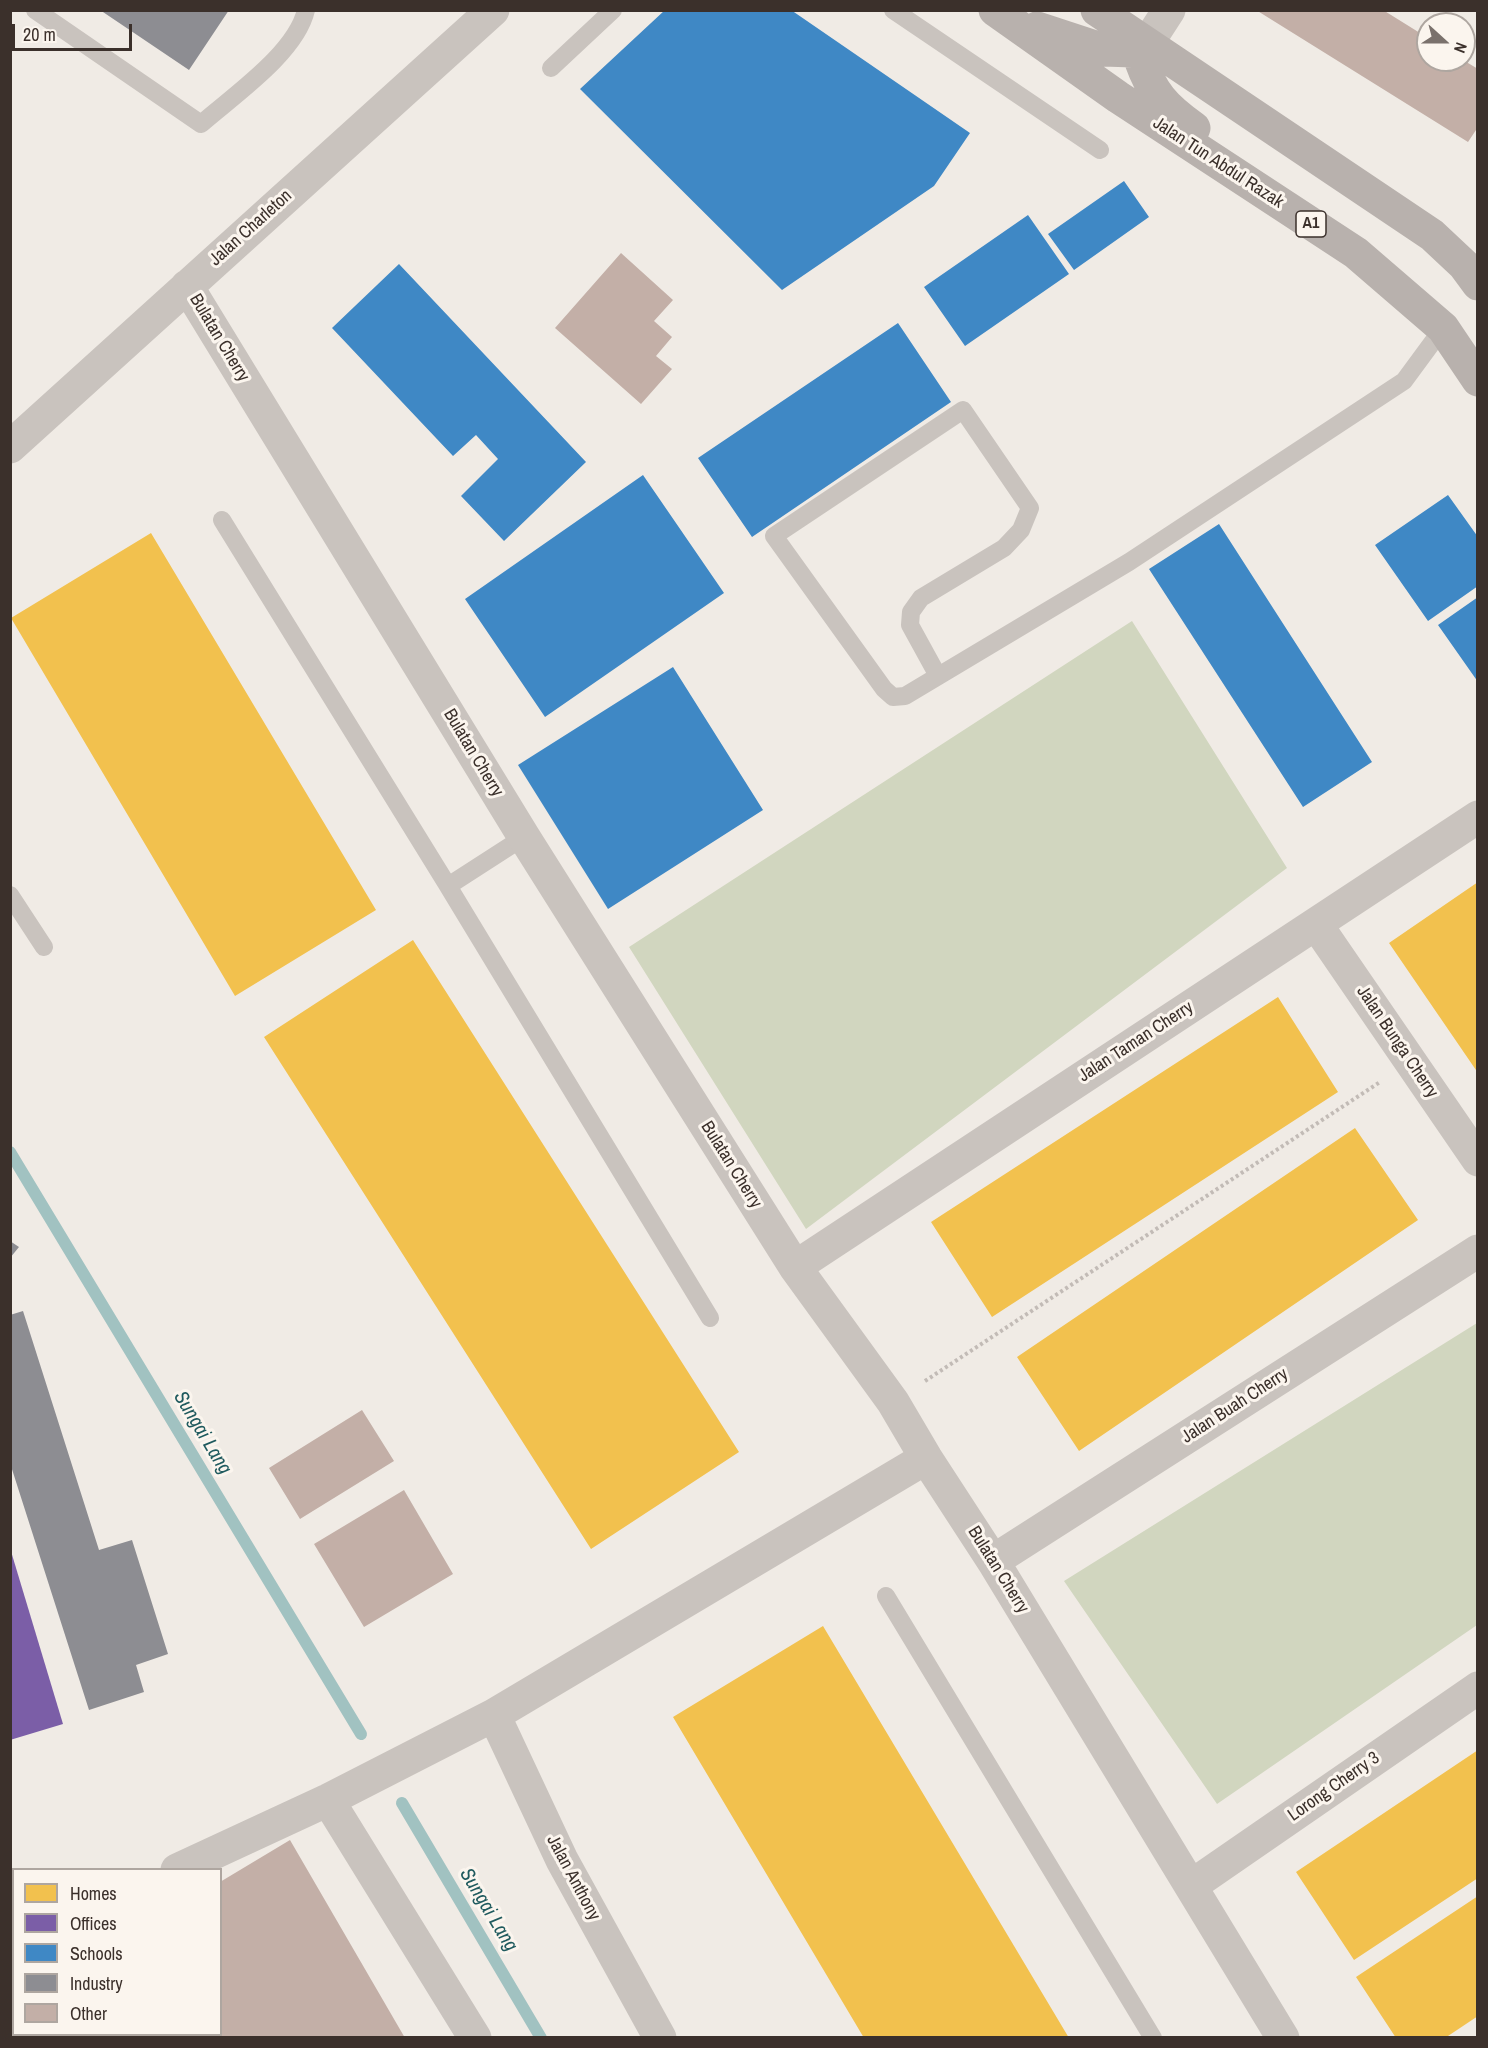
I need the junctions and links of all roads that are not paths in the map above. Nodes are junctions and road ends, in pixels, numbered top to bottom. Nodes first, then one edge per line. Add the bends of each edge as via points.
1 (35, 10) edge
2 (306, 10) edge
3 (493, 10) edge
4 (893, 10) edge
5 (1097, 10) edge
6 (1169, 10) edge
7 (996, 11) edge
8 (606, 13) edge
9 (1147, 44) junction
10 (551, 68) dead end
11 (1101, 150) dead end
12 (1331, 237) junction
13 (1478, 284) edge
14 (187, 286) junction
15 (1443, 327) junction
16 (1478, 380) edge
17 (10, 447) edge
18 (222, 520) dead end
19 (938, 676) junction
20 (1478, 817) edge
21 (524, 837) junction
22 (448, 886) junction
23 (10, 895) edge
24 (1316, 924) junction
25 (44, 947) dead end
26 (1478, 1160) edge
27 (1478, 1251) edge
28 (795, 1267) junction
29 (710, 1318) dead end
30 (926, 1458) junction
31 (993, 1561) junction
32 (886, 1596) dead end
33 (1478, 1688) edge
34 (494, 1715) junction
35 (328, 1800) junction
36 (179, 1868) edge
37 (1191, 1886) junction
38 (1276, 2035) edge
39 (475, 2037) edge
40 (660, 2037) edge
41 (1153, 2037) edge

1 - 2 lane via 201,123 272,62 293,39
3 - 14 street, Jalan Charleton
4 - 11 lane
5 - 9 main road
6 - 9 street
7 - 9 main road via 1104,50 1133,51
7 - 12 main road, Jalan Tun Abdul Razak / A1 via 1118,97
8 - 10 lane
9 - 12 main road via 1140,59 1149,82 1170,110 1293,195
9 - 13 main road via 1432,235
12 - 15 main road, Jalan Tun Abdul Razak / A1 via 1356,253
14 - 17 street, Jalan Charleton
14 - 21 street, Bulatan Cherry
15 - 16 main road, Jalan Tun Abdul Razak / A1
15 - 19 lane via 1404,381 1129,562
18 - 22 lane
19 - 19 lane via 905,696 893,697 774,536 963,410 1030,508 1020,530 1004,548 921,598 911,612 910,625
20 - 24 street, Jalan Taman Cherry
21 - 22 lane
21 - 28 street, Bulatan Cherry
22 - 29 lane
23 - 25 lane
24 - 26 street, Jalan Bunga Cherry
24 - 28 street, Jalan Taman Cherry
27 - 31 street, Jalan Buah Cherry
28 - 30 street, Bulatan Cherry via 893,1402
30 - 31 street, Bulatan Cherry
30 - 34 street
31 - 37 street, Bulatan Cherry
32 - 41 lane
33 - 37 street, Lorong Cherry 3
34 - 35 street
34 - 40 street, Jalan Anthony via 562,1860
35 - 36 street
35 - 39 street
37 - 38 street, Bulatan Cherry

